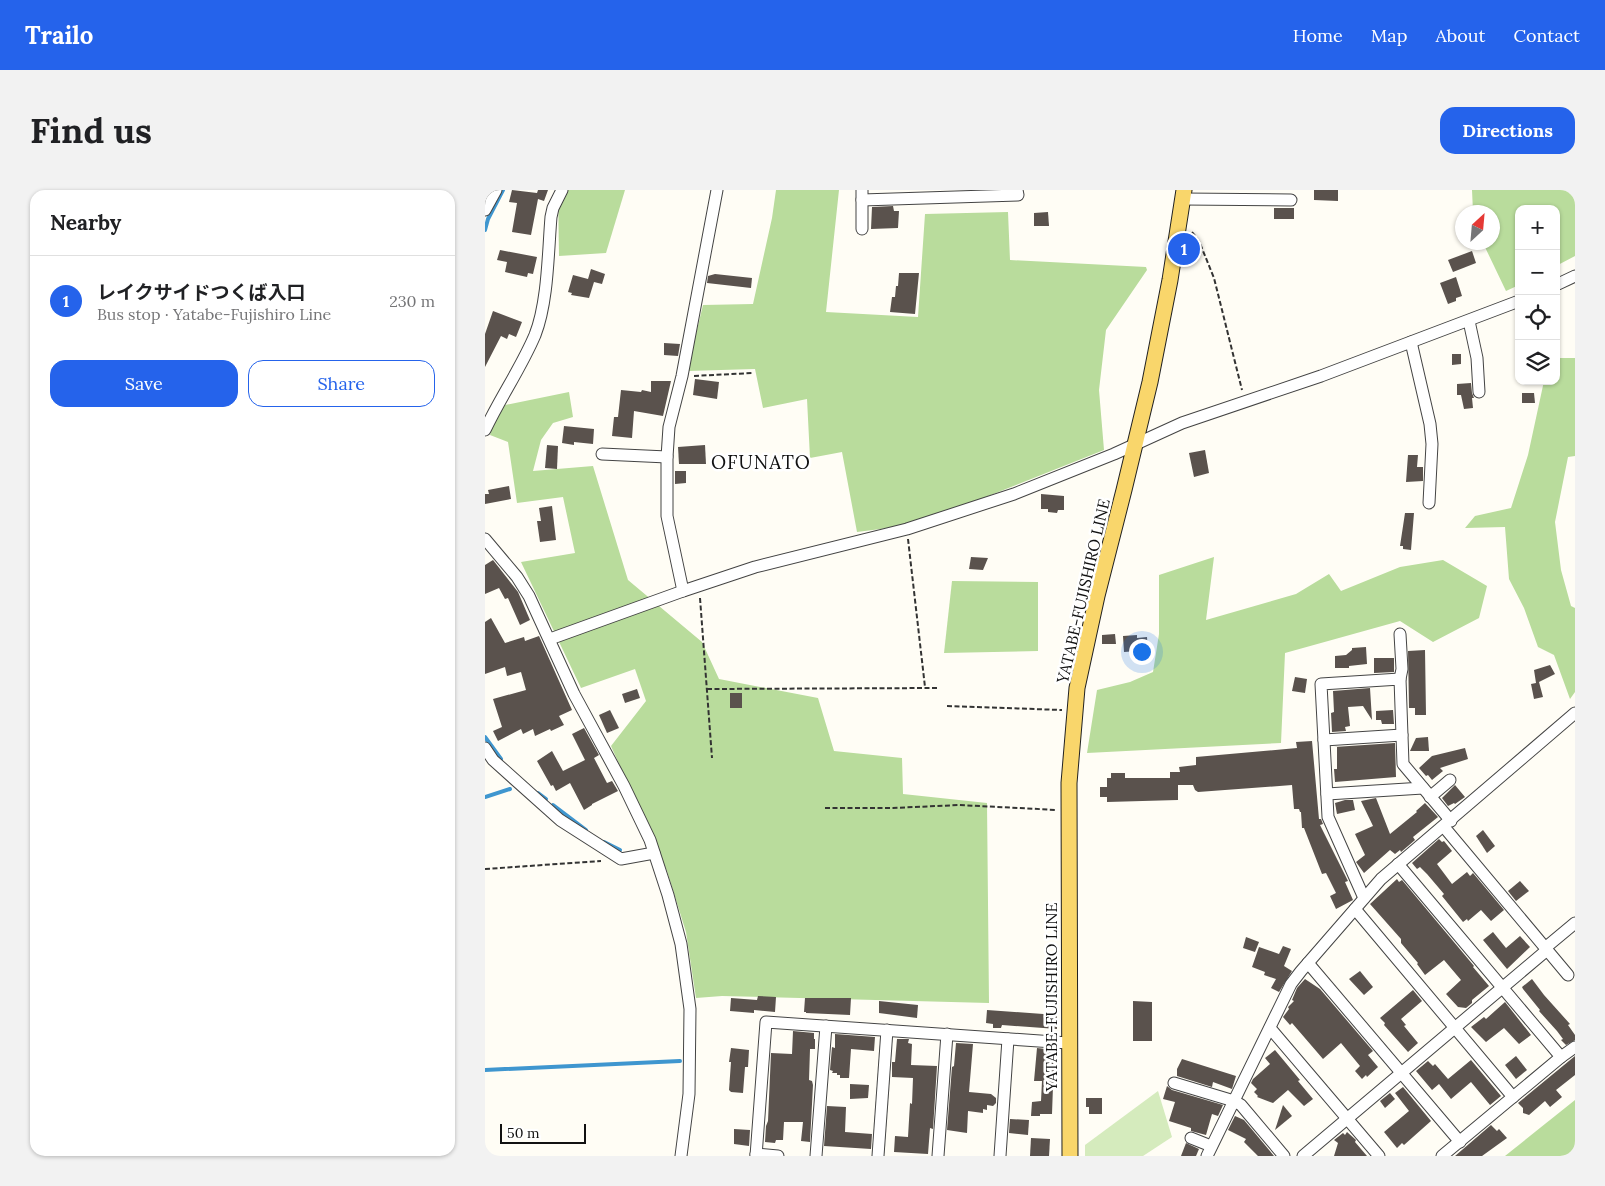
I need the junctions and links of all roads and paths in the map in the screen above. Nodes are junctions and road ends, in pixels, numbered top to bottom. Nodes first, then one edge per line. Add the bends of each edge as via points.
1 (496, 190) edge
2 (554, 190) edge
3 (562, 190) edge
4 (717, 190) edge
5 (1017, 190) edge
6 (1183, 194) edge
7 (862, 195) edge
8 (1291, 200) dead end
9 (553, 208) junction
10 (485, 210) edge
11 (1178, 227) junction
12 (862, 229) dead end
13 (1575, 276) edge
14 (1560, 283) edge
15 (1515, 303) edge
16 (1469, 321) junction
17 (1411, 342) junction
18 (753, 373) dead end
19 (682, 376) junction
20 (1479, 392) dead end
21 (1246, 401) junction
22 (485, 430) edge
23 (1136, 443) junction
24 (603, 454) dead end
25 (667, 457) junction
26 (1429, 503) dead end
27 (907, 529) junction
28 (485, 540) edge
29 (699, 586) junction
30 (683, 591) junction
31 (1400, 634) dead end
32 (550, 640) junction
33 (1400, 679) junction
34 (925, 687) junction
35 (937, 688) dead end
36 (707, 689) junction
37 (947, 706) dead end
38 (1075, 711) junction
39 (1575, 713) edge
40 (1402, 735) junction
41 (1324, 740) junction
42 (485, 748) edge
43 (712, 758) dead end
44 (1450, 780) dead end
45 (1427, 793) junction
46 (1327, 794) junction
47 (825, 808) dead end
48 (1069, 809) junction
49 (1447, 824) junction
50 (654, 853) junction
51 (621, 859) junction
52 (1399, 864) junction
53 (485, 869) edge
54 (1364, 898) junction
55 (1355, 909) junction
56 (1575, 923) edge
57 (1546, 949) junction
58 (1309, 963) junction
59 (1567, 975) dead end
60 (1502, 987) junction
61 (826, 1026) junction
62 (1270, 1028) junction
63 (1455, 1028) junction
64 (887, 1030) junction
65 (947, 1034) junction
66 (1008, 1039) junction
67 (1069, 1043) junction
68 (1575, 1047) edge
69 (1561, 1056) junction
70 (1401, 1073) junction
71 (1174, 1083) dead end
72 (1513, 1098) junction
73 (1234, 1101) junction
74 (1347, 1118) junction
75 (1191, 1138) dead end
76 (1460, 1142) junction
77 (1209, 1151) edge
78 (756, 1155) edge
79 (681, 1156) edge
80 (779, 1156) edge
81 (817, 1156) edge
82 (878, 1156) edge
83 (938, 1156) edge
84 (1000, 1156) edge
85 (1070, 1156) edge
86 (1284, 1156) edge
87 (1303, 1156) edge
88 (1379, 1156) edge
89 (1442, 1156) edge

1 - 10 street
2 - 9 street
3 - 9 street
4 - 19 street
5 - 7 street via 1018,195
6 - 8 street
6 - 11 main road, YATABE-FUJISHIRO LINE
7 - 12 street
9 - 22 street via 539,321 527,351
11 - 21 path via 1187,228 1199,241 1214,278
11 - 23 main road, YATABE-FUJISHIRO LINE
13 - 14 street
15 - 16 street
16 - 17 street
16 - 20 street via 1477,358
17 - 21 street
17 - 26 street via 1430,424
18 - 19 path
19 - 25 street via 669,427
21 - 23 street
23 - 27 street via 1015,494
23 - 38 main road, YATABE-FUJISHIRO LINE via 1085,643
24 - 25 street
25 - 30 street via 667,516
27 - 29 street via 755,567
27 - 34 path
28 - 32 street via 517,577
29 - 30 street
29 - 36 path
30 - 32 street
31 - 33 street
32 - 50 street
33 - 40 street
33 - 41 street via 1321,684
34 - 35 path
34 - 36 path
36 - 43 path
37 - 38 path
38 - 48 main road, YATABE-FUJISHIRO LINE
39 - 49 street
40 - 41 street
40 - 45 street via 1403,764
41 - 46 street
42 - 51 street via 493,760 560,820
44 - 45 street
45 - 46 street
45 - 49 street
46 - 54 street via 1328,816
47 - 48 path via 959,805
48 - 67 main road, YATABE-FUJISHIRO LINE
49 - 52 street
49 - 57 street
50 - 51 street
50 - 79 street via 681,944 690,1009 689,1094
51 - 53 path
52 - 54 street
52 - 60 street
54 - 55 street
55 - 58 street
55 - 63 street
56 - 57 street
57 - 59 street
57 - 60 street
58 - 62 street via 1291,984
58 - 70 street
60 - 63 street
60 - 69 street
61 - 64 street
61 - 78 street via 766,1022
61 - 81 street
62 - 73 street
62 - 74 street
63 - 70 street
63 - 72 street
64 - 65 street
64 - 82 street
65 - 66 street
65 - 83 street
66 - 67 street
66 - 84 street
67 - 85 main road, YATABE-FUJISHIRO LINE
68 - 69 street
69 - 72 street
70 - 74 street
70 - 76 street
71 - 73 street
72 - 76 street
73 - 77 street
73 - 86 street
74 - 87 street
74 - 88 street
75 - 77 street
76 - 89 street
78 - 80 street

